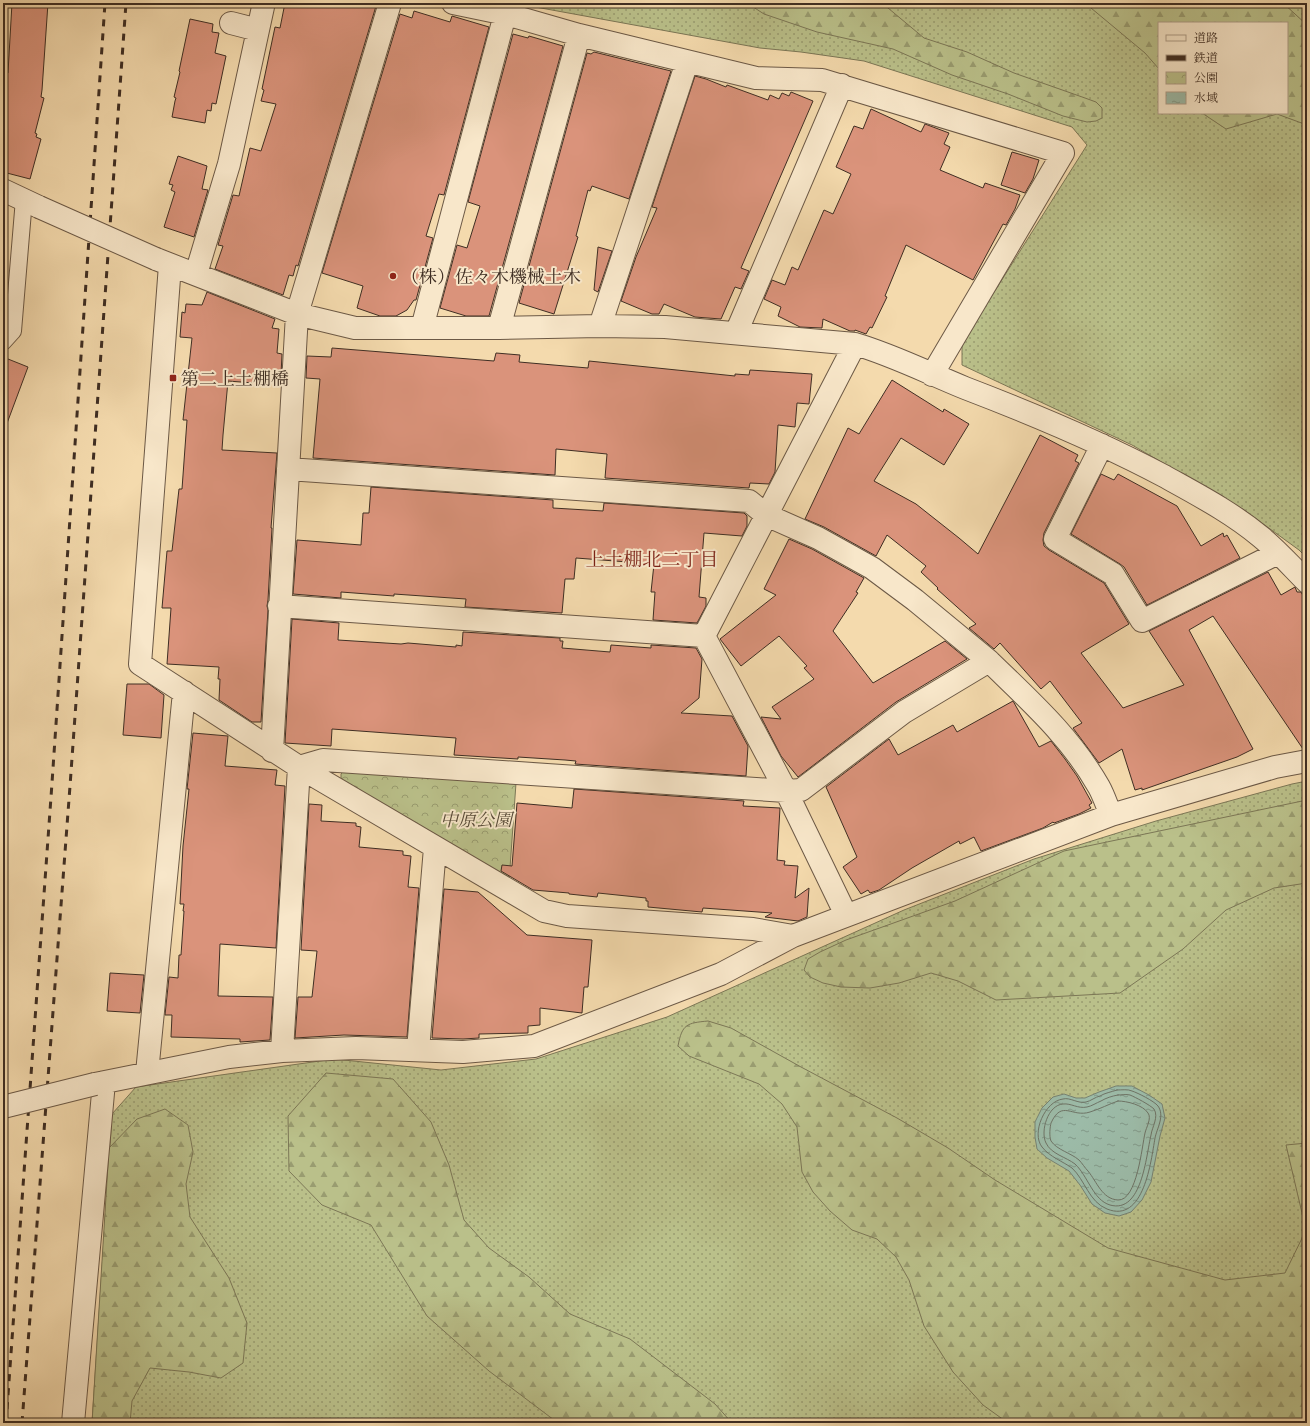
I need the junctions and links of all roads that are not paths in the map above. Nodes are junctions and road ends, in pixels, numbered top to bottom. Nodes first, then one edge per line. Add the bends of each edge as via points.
1 (390, 3) edge
2 (453, 3) edge
3 (263, 7) dead end
4 (507, 9) edge
5 (231, 23) dead end
6 (258, 30) junction
7 (579, 35) junction
8 (687, 62) junction
9 (842, 85) junction
10 (3, 190) edge
11 (31, 203) junction
12 (163, 262) junction
13 (196, 274) junction
14 (297, 314) junction
15 (600, 326) junction
16 (422, 328) junction
17 (499, 328) junction
18 (736, 333) junction
19 (3, 342) edge
20 (855, 344) junction
21 (932, 375) junction
22 (1102, 445) junction
23 (288, 469) junction
24 (766, 515) junction
25 (1278, 553) junction
26 (1307, 582) edge
27 (279, 606) junction
28 (704, 636) junction
29 (989, 661) junction
30 (184, 692) junction
31 (272, 751) junction
32 (1307, 761) edge
33 (299, 767) junction
34 (786, 791) junction
35 (1111, 816) junction
36 (435, 848) junction
37 (846, 915) junction
38 (793, 936) junction
39 (418, 1050) junction
40 (282, 1051) junction
41 (147, 1073) junction
42 (100, 1083) junction
43 (3, 1107) edge
44 (74, 1423) edge

1 - 14 street
2 - 4 street
3 - 6 street
4 - 7 street
4 - 16 street
5 - 6 street
6 - 13 street via 229,164
7 - 8 street
7 - 17 street
8 - 9 street via 756,78 822,80
8 - 15 street
9 - 18 street
9 - 21 street via 1063,153
10 - 11 street
11 - 12 street, bridge
11 - 19 lane via 12,331
12 - 13 street
12 - 30 street via 140,664
13 - 14 street
14 - 16 street via 355,328
14 - 23 street
15 - 17 street
15 - 18 street via 665,327
16 - 17 street
18 - 20 street
20 - 21 street
20 - 24 street
21 - 22 street
22 - 25 street via 1214,503
22 - 25 street via 1055,539 1114,574 1142,621
23 - 24 street via 749,501
23 - 27 street
24 - 28 street
24 - 29 street via 818,538 872,568
25 - 26 street
27 - 28 street
27 - 31 street
28 - 34 street
29 - 34 street via 904,712 801,790
29 - 35 street via 1054,724 1077,753 1100,788
30 - 31 street
30 - 41 street
31 - 33 street
32 - 35 street via 1275,767
33 - 34 street via 323,760
33 - 36 street
33 - 40 street
34 - 37 street
35 - 37 street
36 - 38 street via 544,911 567,916 753,929
36 - 39 street
37 - 38 street
38 - 39 street via 721,974 534,1046 463,1052
39 - 40 street via 356,1048
40 - 41 street via 229,1057
41 - 42 street
42 - 43 street, bridge
42 - 44 street

